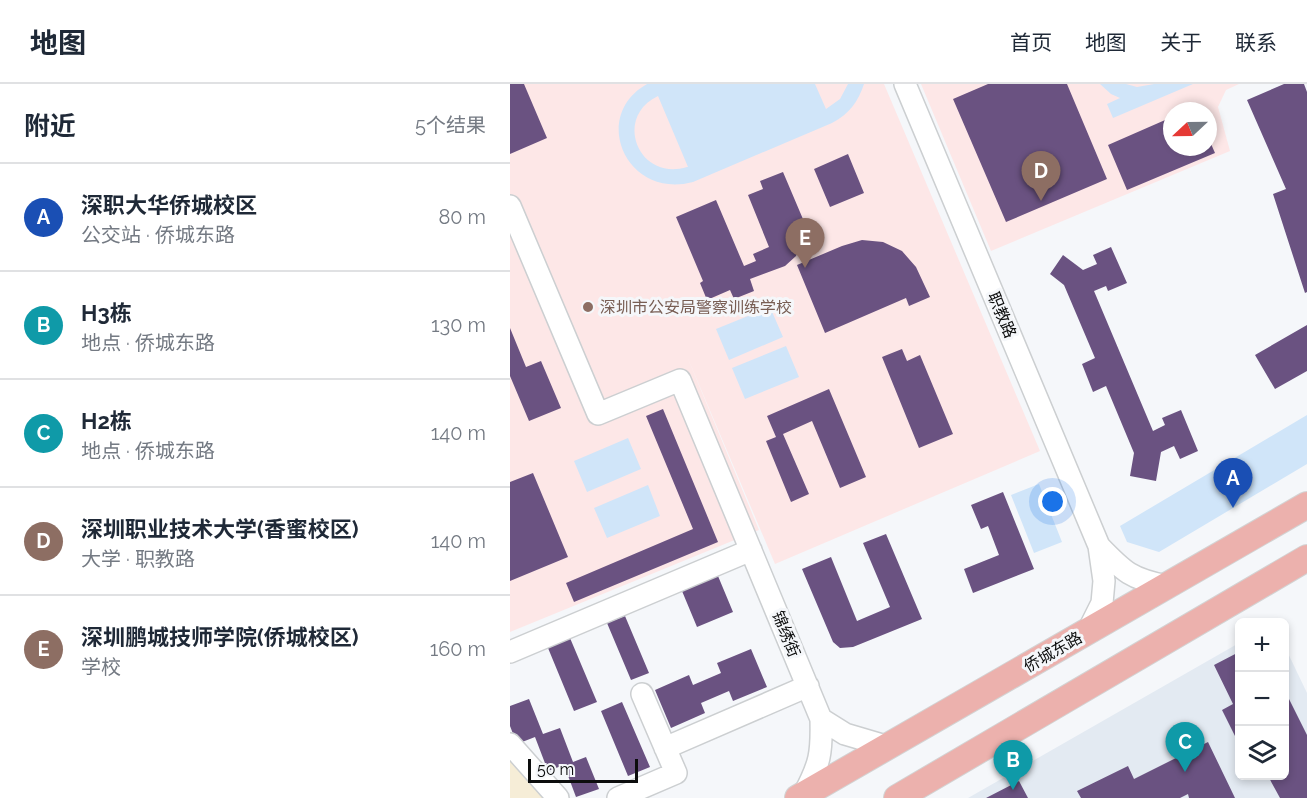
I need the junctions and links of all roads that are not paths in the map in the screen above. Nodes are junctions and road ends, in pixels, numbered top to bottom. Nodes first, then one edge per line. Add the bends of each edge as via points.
1 (905, 84) edge
2 (510, 206) edge
3 (1307, 505) edge
4 (1099, 546) junction
5 (751, 550) junction
6 (1307, 558) edge
7 (1167, 586) junction
8 (1088, 632) junction
9 (510, 652) edge
10 (808, 686) junction
11 (642, 694) dead end
12 (821, 719) junction
13 (510, 744) edge
14 (889, 747) junction
15 (666, 748) junction
16 (801, 796) edge
17 (558, 798) edge
18 (618, 798) edge
19 (897, 798) edge

1 - 4 street, 职教路
2 - 5 street, 锦绣街 via 598,414 680,380
3 - 7 main road, 侨城东路
4 - 7 street, 职教路 via 1122,569 1142,581
4 - 8 street, 职教路 via 1104,581 1102,603
5 - 9 street
5 - 10 street, 锦绣街
6 - 19 main road
7 - 8 main road, 侨城东路
8 - 14 main road, 侨城东路
10 - 12 street, 锦绣街
10 - 15 street
11 - 15 street
12 - 14 street via 845,734
12 - 16 street, 锦绣街 via 817,769
13 - 17 street
14 - 16 main road, 侨城东路
15 - 18 street via 676,773

